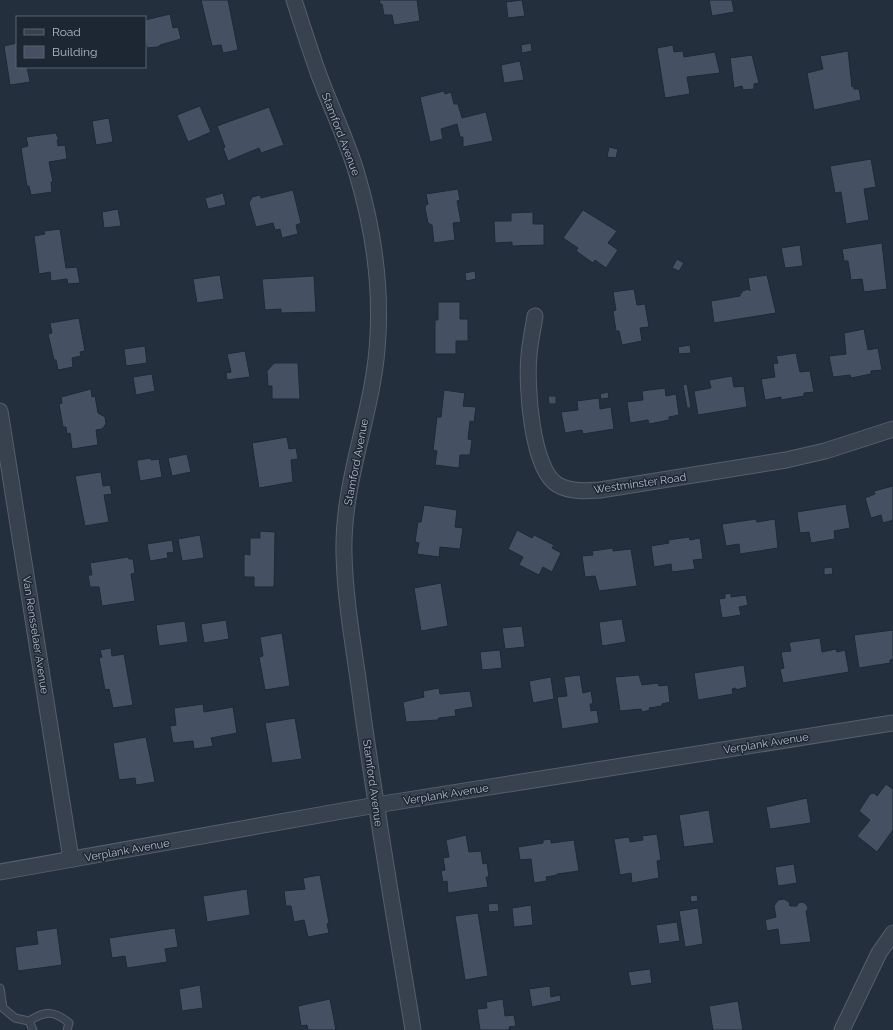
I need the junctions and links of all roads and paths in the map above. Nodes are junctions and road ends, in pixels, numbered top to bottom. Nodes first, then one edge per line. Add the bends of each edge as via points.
1 (294, 0) edge
2 (535, 316) dead end
3 (0, 411) edge
4 (893, 429) edge
5 (893, 723) edge
6 (376, 805) junction
7 (71, 860) junction
8 (0, 872) edge
9 (893, 933) edge
10 (0, 988) edge
11 (29, 1022) junction
12 (32, 1030) edge
13 (67, 1030) edge
14 (413, 1030) edge
15 (842, 1030) edge

1 - 6 street, Stamford Avenue via 319,75 357,172 378,272 378,337 373,382 348,488 344,555
2 - 4 street, Westminster Road via 529,355 530,412 539,457 549,476 558,485 578,491 600,490 771,463 825,451
3 - 7 street, Van Rensselaer Avenue
5 - 6 street, Verplank Avenue
6 - 7 street, Verplank Avenue
6 - 14 street, Stamford Avenue
7 - 8 street, Verplank Avenue
9 - 15 street via 880,953
10 - 11 lane via 3,1008 15,1018
11 - 12 lane
11 - 13 lane via 41,1014 59,1015 69,1023

